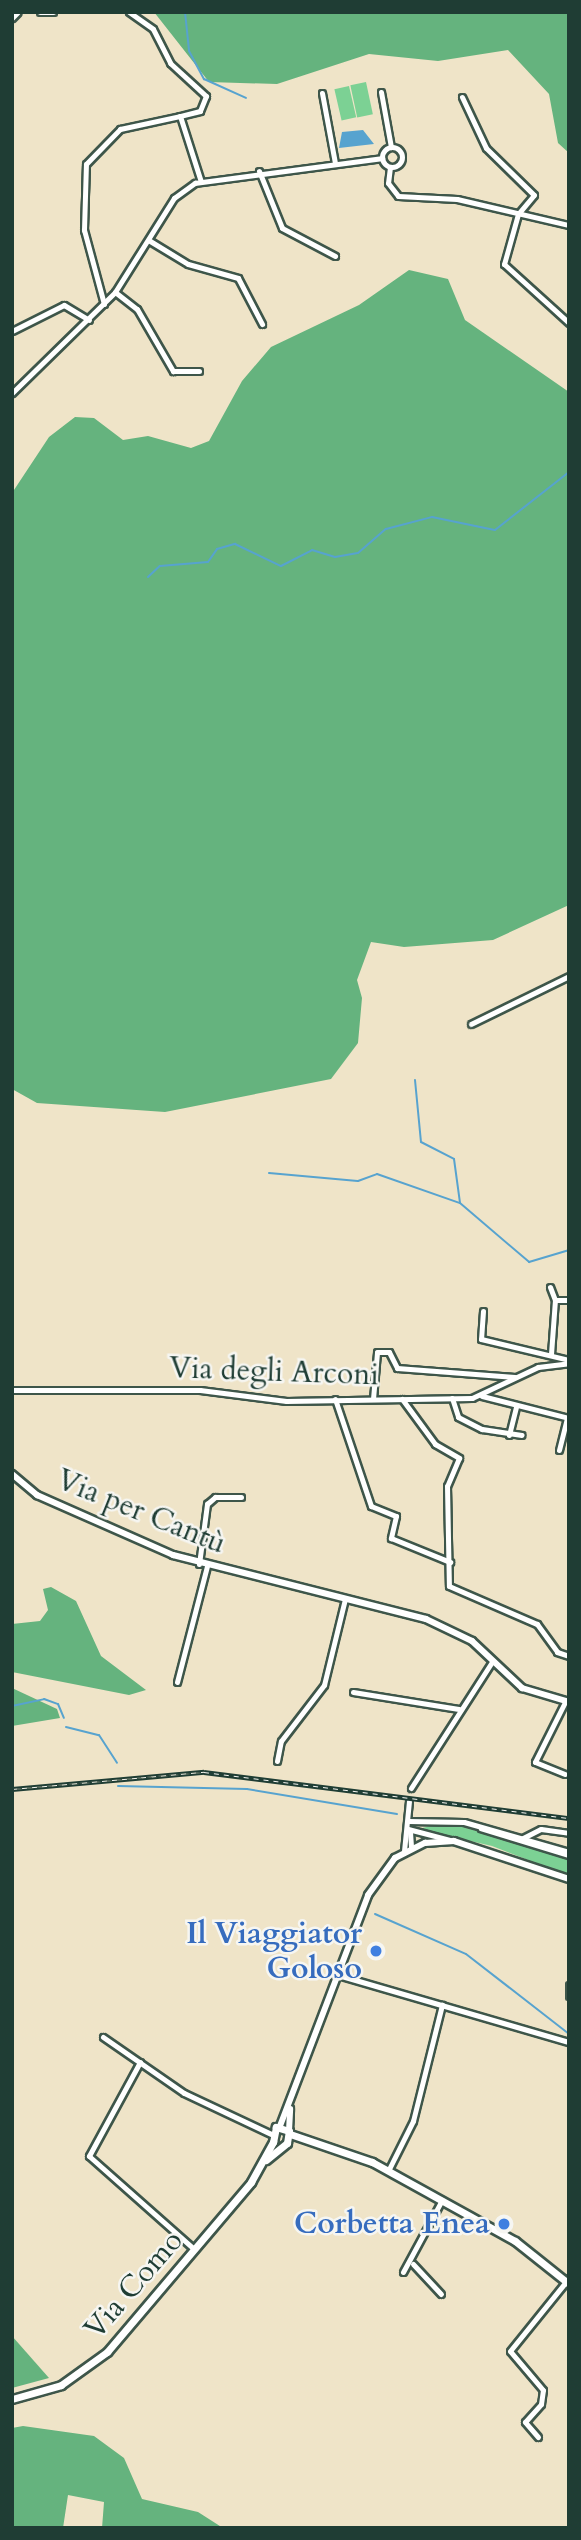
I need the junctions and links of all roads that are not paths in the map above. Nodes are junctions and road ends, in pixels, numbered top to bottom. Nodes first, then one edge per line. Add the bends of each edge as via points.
1 (18, 12) edge
2 (40, 12) edge
3 (53, 12) edge
4 (129, 12) edge
5 (12, 18) edge
6 (381, 92) dead end
7 (321, 93) dead end
8 (462, 97) dead end
9 (180, 116) junction
10 (391, 146) junction
11 (382, 158) junction
12 (335, 163) junction
13 (390, 167) junction
14 (259, 171) junction
15 (198, 182) junction
16 (518, 214) junction
17 (569, 225) edge
18 (150, 241) junction
19 (335, 256) dead end
20 (115, 292) junction
21 (104, 304) junction
22 (89, 320) junction
23 (569, 323) edge
24 (262, 324) dead end
25 (12, 331) edge
26 (198, 372) dead end
27 (12, 393) edge
28 (569, 976) edge
29 (471, 1024) dead end
30 (550, 1287) dead end
31 (555, 1300) junction
32 (569, 1300) edge
33 (483, 1311) dead end
34 (551, 1354) junction
35 (569, 1362) edge
36 (515, 1377) junction
37 (12, 1390) edge
38 (482, 1396) junction
39 (452, 1398) junction
40 (335, 1399) junction
41 (373, 1399) junction
42 (402, 1399) junction
43 (516, 1406) junction
44 (568, 1418) edge
45 (509, 1435) junction
46 (522, 1435) dead end
47 (559, 1450) dead end
48 (12, 1474) edge
49 (241, 1497) dead end
50 (450, 1562) junction
51 (199, 1564) junction
52 (207, 1566) junction
53 (345, 1599) junction
54 (569, 1656) edge
55 (492, 1661) junction
56 (177, 1682) dead end
57 (353, 1692) dead end
58 (567, 1702) edge
59 (459, 1709) junction
60 (277, 1761) dead end
61 (565, 1774) dead end
62 (411, 1788) tunnel mouth
63 (409, 1801) tunnel mouth
64 (408, 1825) junction
65 (569, 1833) edge
66 (521, 1839) junction
67 (454, 1841) junction
68 (408, 1850) junction
69 (569, 1854) edge
70 (569, 1879) edge
71 (338, 1975) junction
72 (569, 1984) edge
73 (569, 1996) edge
74 (442, 2005) junction
75 (103, 2037) dead end
76 (569, 2042) edge
77 (140, 2063) junction
78 (297, 2081) junction
79 (280, 2126) junction
80 (271, 2133) junction
81 (287, 2138) junction
82 (273, 2142) junction
83 (263, 2163) junction
84 (388, 2171) junction
85 (442, 2200) junction
86 (194, 2249) junction
87 (413, 2264) junction
88 (403, 2273) dead end
89 (568, 2281) edge
90 (440, 2294) dead end
91 (12, 2399) edge
92 (538, 2437) dead end

1 - 5 street
2 - 3 street
4 - 9 street via 153,29 170,63 206,96 200,111
6 - 10 street
7 - 12 street
8 - 16 street via 486,148 533,192
9 - 15 street
9 - 21 street via 120,129 86,164 84,230
10 - 11 street
10 - 13 street via 402,158
11 - 12 street
11 - 13 street
12 - 14 street
13 - 16 street via 388,183 398,196 457,200
14 - 15 street
14 - 19 street via 282,228
15 - 18 street via 174,198
16 - 17 street
16 - 23 street via 504,264
18 - 20 street
18 - 24 street via 188,264 238,278
20 - 21 street
20 - 26 street via 137,309 173,370
21 - 22 street
22 - 25 street via 64,305
22 - 27 street
28 - 29 street
30 - 31 street
31 - 32 street
31 - 34 street
33 - 34 street via 481,1339
34 - 35 street
35 - 36 street, Via degli Arconi
36 - 38 street, Via degli Arconi
36 - 41 street via 397,1368 389,1352 377,1352
37 - 40 street, Via degli Arconi via 200,1390 286,1401
38 - 39 street, Via degli Arconi
38 - 43 street
39 - 42 street, Via degli Arconi
39 - 45 street via 458,1417
40 - 41 street, Via degli Arconi
40 - 50 street via 370,1506 396,1516 391,1538
41 - 42 street, Via degli Arconi
42 - 50 street via 435,1444 459,1458 447,1486
43 - 44 street
43 - 45 street
44 - 47 street
45 - 46 street
48 - 51 street, Via per Cantù via 37,1495
49 - 51 street via 215,1497 207,1504
50 - 54 street via 449,1586 537,1624 557,1652
51 - 52 street, Via per Cantù
52 - 53 street, Via per Cantù
52 - 56 street
53 - 55 street, Via per Cantù via 426,1619 472,1641
53 - 60 street via 324,1685 281,1741
55 - 58 street, Via per Cantù via 525,1689
55 - 59 street
57 - 59 street
58 - 61 street via 535,1762
59 - 62 street
63 - 64 street
64 - 66 street via 453,1819
64 - 67 street
64 - 68 street
64 - 69 street via 465,1824
65 - 66 street via 541,1829
66 - 69 street
67 - 68 street
67 - 70 street
68 - 71 street via 372,1887
71 - 74 street
71 - 78 street
72 - 73 street
74 - 76 street
74 - 84 street via 413,2122
75 - 77 street
77 - 80 street via 184,2093
77 - 86 street via 89,2156
78 - 79 street
78 - 81 street
79 - 80 main road
79 - 81 main road
80 - 82 main road
81 - 82 main road
81 - 83 main road, Via Como
81 - 84 main road via 319,2140
82 - 83 main road, Via Como
83 - 86 main road, Via Como
84 - 85 main road
85 - 87 street
85 - 89 main road via 515,2241
86 - 91 main road, Via Como via 96,2363 61,2385
87 - 88 street
87 - 90 street
89 - 92 street via 510,2351 543,2390 541,2404 526,2422

